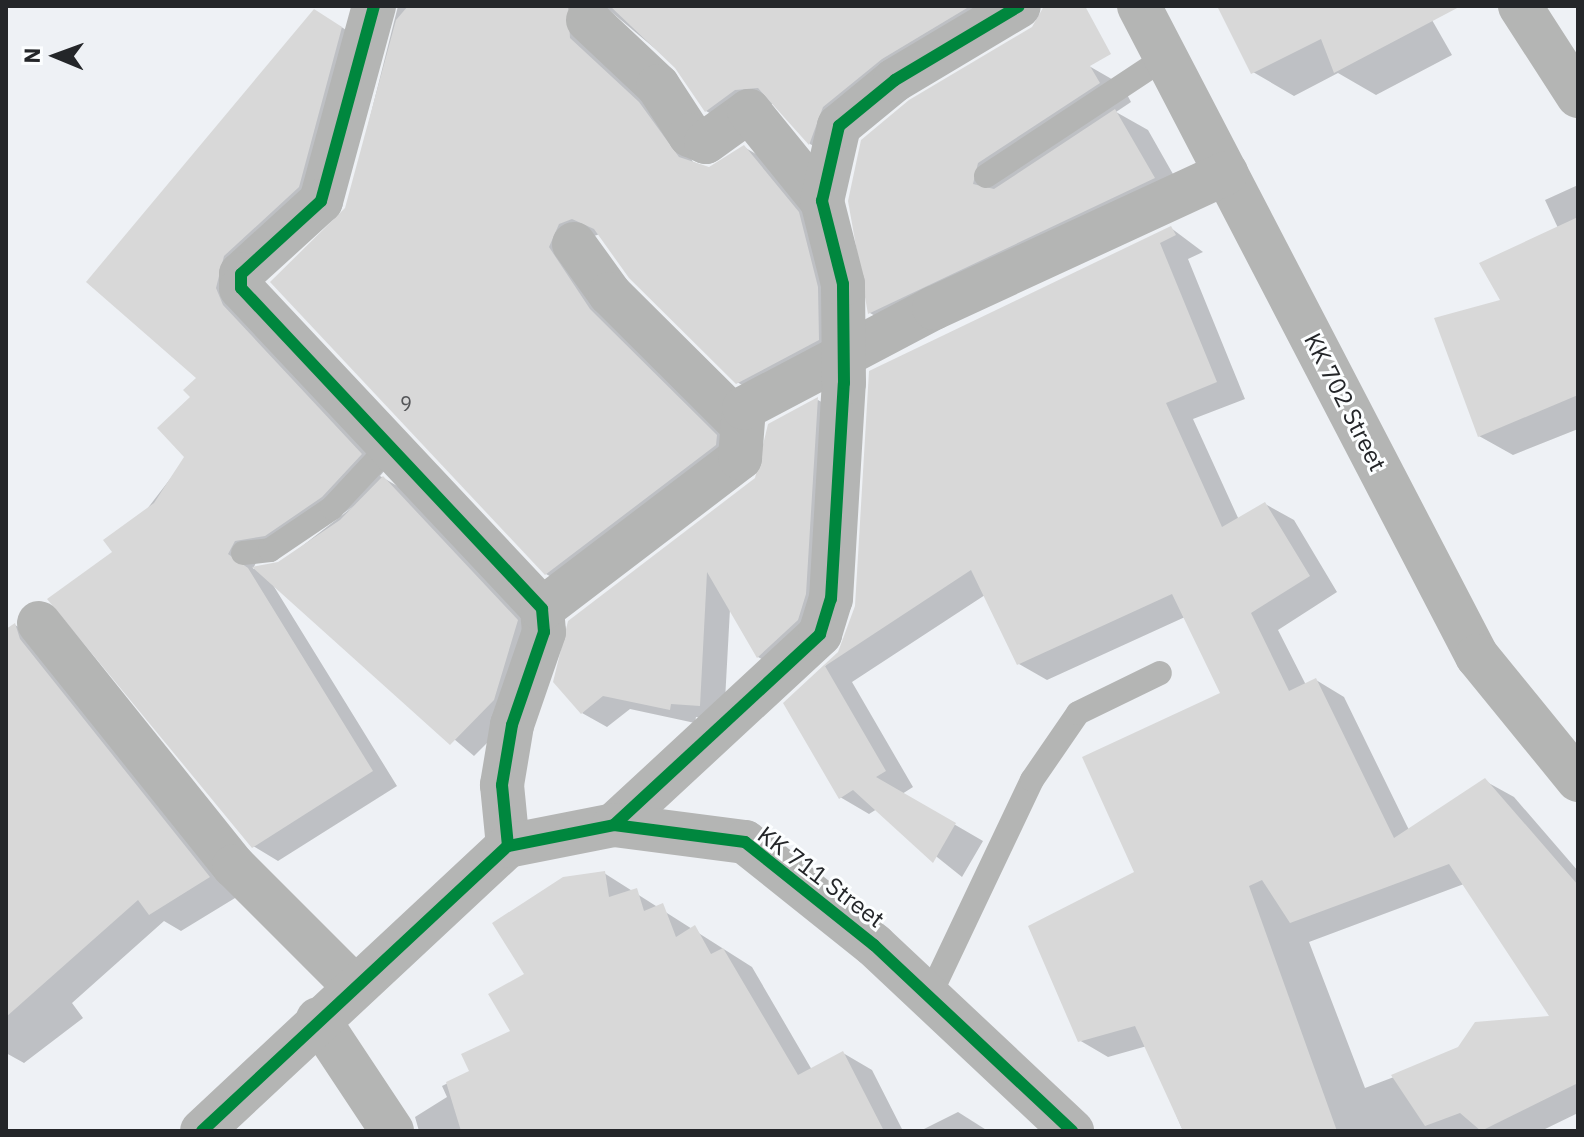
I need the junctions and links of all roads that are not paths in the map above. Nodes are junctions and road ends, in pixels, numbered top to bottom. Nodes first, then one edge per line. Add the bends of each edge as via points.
1 (374, 6) edge
2 (1019, 6) edge
3 (1139, 6) edge
4 (1520, 6) edge
5 (588, 20) dead end
6 (1166, 57) junction
7 (1578, 96) edge
8 (1226, 173) junction
9 (986, 176) dead end
10 (822, 201) junction
11 (574, 244) dead end
12 (843, 360) junction
13 (742, 425) junction
14 (386, 450) junction
15 (243, 553) dead end
16 (542, 609) junction
17 (39, 623) dead end
18 (1160, 673) dead end
19 (1578, 780) edge
20 (614, 825) junction
21 (508, 846) junction
22 (354, 986) junction
23 (929, 997) junction
24 (318, 1019) junction
25 (202, 1131) edge
26 (392, 1131) edge
27 (1072, 1131) edge

1 - 14 street via 321,201 241,274 241,288
2 - 10 street via 895,80 839,126
3 - 6 street, KK 702 Street
4 - 7 street
5 - 10 street via 658,86 690,135 706,142 749,111
6 - 8 street, KK 702 Street
6 - 9 lane
8 - 12 street via 934,308
8 - 19 street, KK 702 Street via 1477,656
10 - 12 street via 843,284
11 - 13 street via 610,294
12 - 13 street via 744,408
12 - 20 street via 831,599 820,634
13 - 16 street via 740,458
14 - 15 lane via 332,508 270,550
14 - 16 street
16 - 21 street via 544,632 512,725 502,785
17 - 22 street via 234,866
18 - 23 lane via 1078,713 1032,780
20 - 21 street, KK 711 Street
20 - 23 street, KK 711 Street via 745,842
21 - 22 street
22 - 24 street
23 - 27 street, KK 711 Street
24 - 25 street
24 - 26 street

